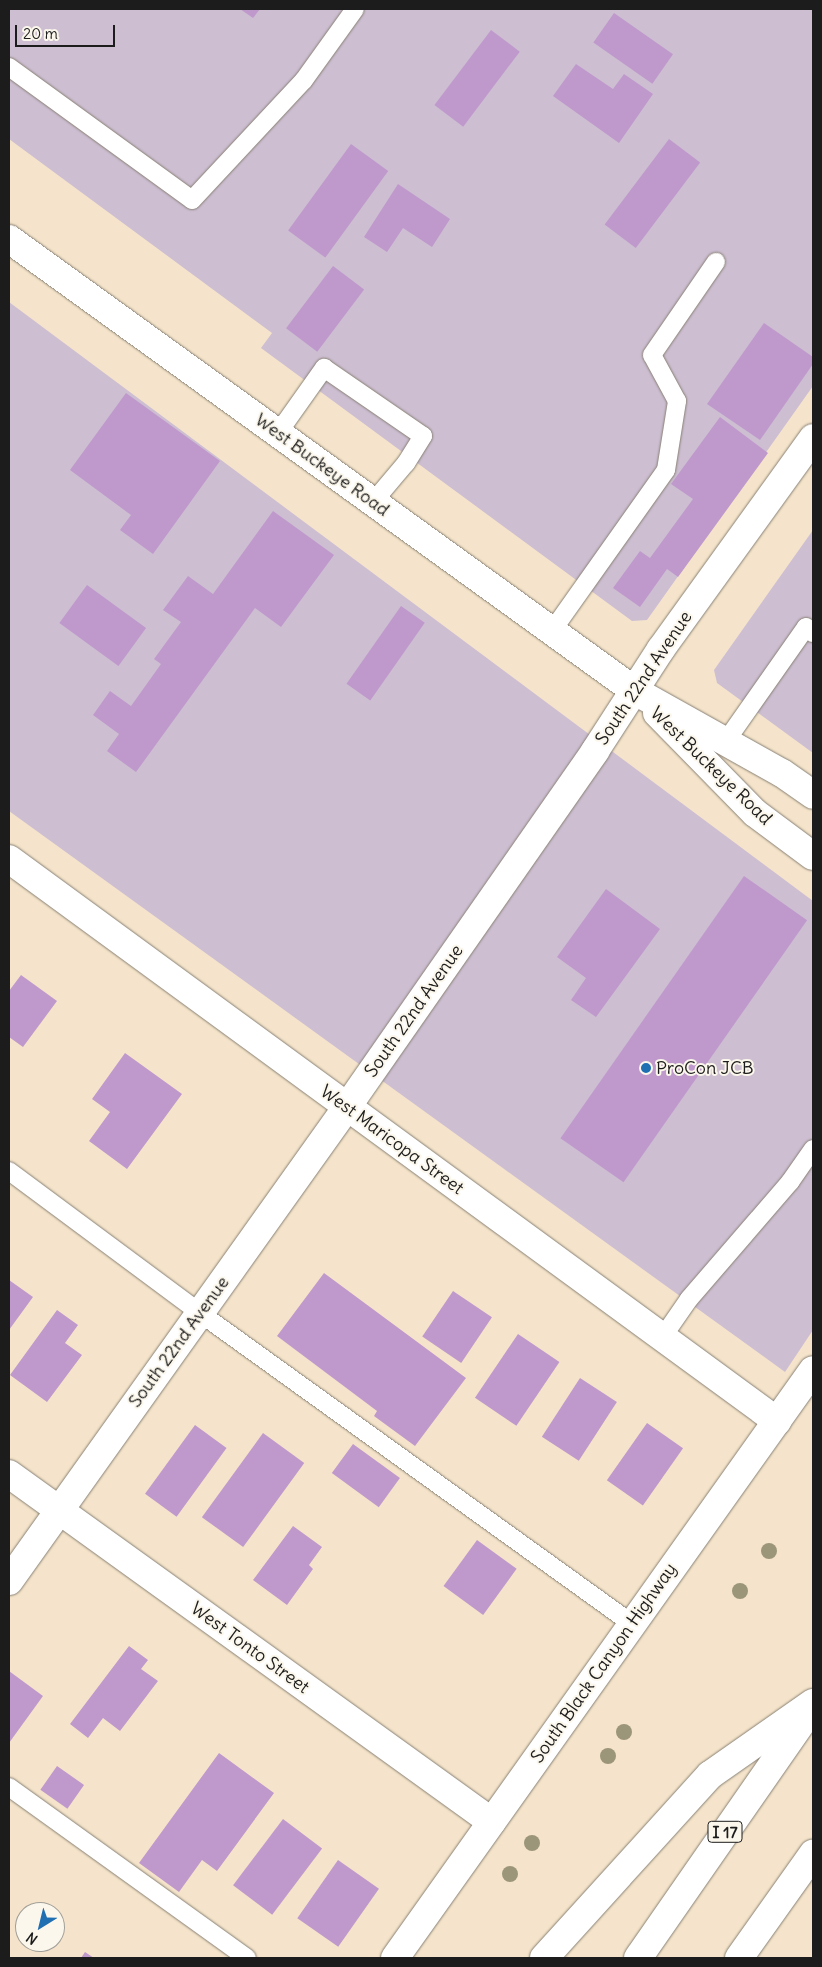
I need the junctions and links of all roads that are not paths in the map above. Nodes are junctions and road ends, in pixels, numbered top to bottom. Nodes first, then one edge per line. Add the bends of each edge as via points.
1 (355, 9) edge
2 (9, 67) edge
3 (9, 239) edge
4 (716, 262) dead end
5 (278, 433) junction
6 (813, 438) edge
7 (374, 502) junction
8 (552, 631) junction
9 (813, 633) edge
10 (635, 691) junction
11 (726, 741) junction
12 (813, 795) edge
13 (813, 856) edge
14 (9, 860) edge
15 (347, 1107) junction
16 (813, 1149) edge
17 (9, 1171) edge
18 (200, 1313) junction
19 (662, 1338) junction
20 (813, 1370) edge
21 (777, 1421) junction
22 (9, 1474) edge
23 (59, 1510) junction
24 (9, 1582) edge
25 (631, 1623) junction
26 (813, 1704) edge
27 (9, 1787) edge
28 (492, 1822) junction
29 (813, 1854) edge
30 (246, 1958) edge
31 (395, 1958) edge
32 (544, 1958) edge
33 (638, 1958) edge
34 (738, 1958) edge

1 - 2 lane via 304,80 192,200
3 - 5 main road, West Buckeye Road
4 - 8 lane via 652,355 676,401 666,470
5 - 7 main road, West Buckeye Road
5 - 7 lane via 324,368 423,436
6 - 10 main road, South 22nd Avenue
7 - 8 main road, West Buckeye Road
8 - 10 main road, West Buckeye Road
9 - 11 lane via 806,627
10 - 11 main road, West Buckeye Road
10 - 13 main road, West Buckeye Road via 756,813
10 - 15 main road, South 22nd Avenue
11 - 12 main road, West Buckeye Road
14 - 15 main road, West Maricopa Street
15 - 18 main road, South 22nd Avenue
15 - 19 main road, West Maricopa Street
16 - 19 lane via 790,1182 689,1299
17 - 18 lane
18 - 23 main road, South 22nd Avenue
18 - 25 lane
19 - 21 main road, West Maricopa Street
20 - 21 main road, South Black Canyon Highway
21 - 25 main road, South Black Canyon Highway
22 - 23 main road, West Tonto Street
23 - 24 main road, South 22nd Avenue
23 - 28 main road, West Tonto Street
25 - 28 main road, South Black Canyon Highway
26 - 32 main road via 710,1775
26 - 33 main road, I 17
27 - 30 lane
28 - 31 main road, South Black Canyon Highway
29 - 34 main road

